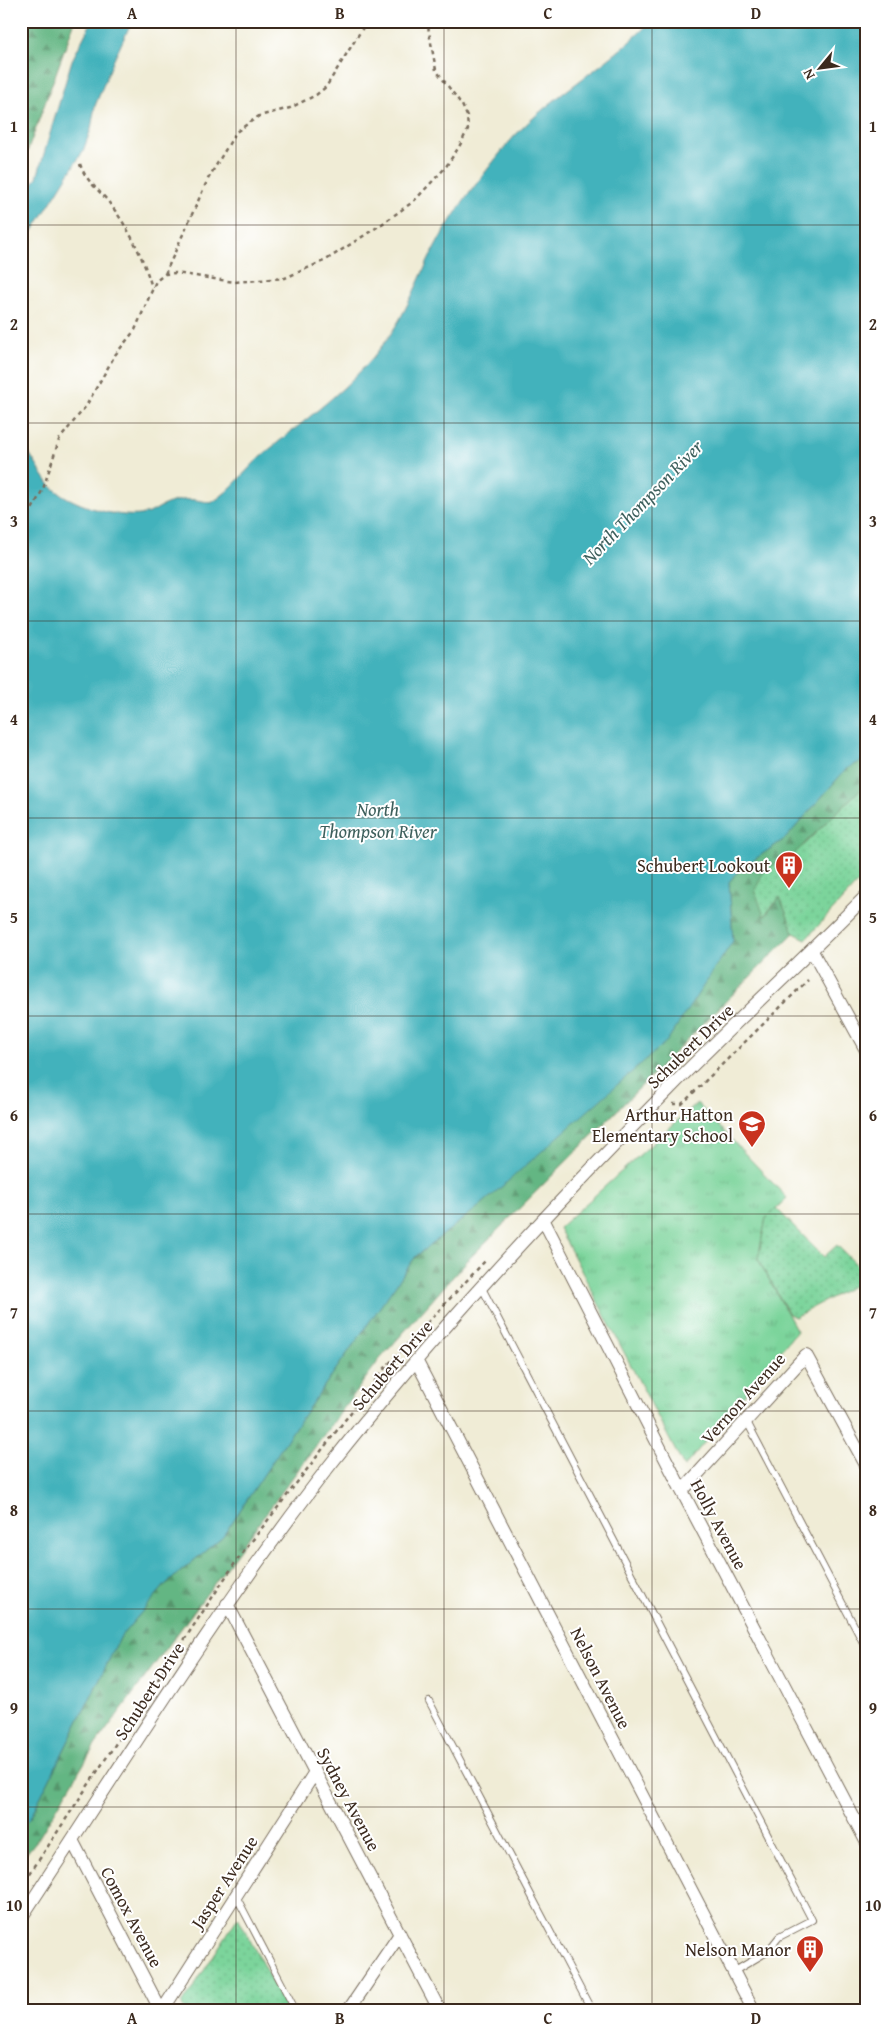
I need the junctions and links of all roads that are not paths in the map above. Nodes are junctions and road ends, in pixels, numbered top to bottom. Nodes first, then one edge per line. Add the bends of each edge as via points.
1 (866, 896) edge
2 (812, 951) junction
3 (866, 1050) edge
4 (544, 1221) junction
5 (482, 1288) junction
6 (417, 1362) junction
7 (746, 1420) junction
8 (866, 1466) edge
9 (682, 1491) junction
10 (227, 1604) junction
11 (866, 1648) edge
12 (429, 1701) dead end
13 (315, 1772) junction
14 (72, 1840) junction
15 (866, 1841) edge
16 (236, 1896) junction
17 (21, 1918) edge
18 (400, 1934) junction
19 (733, 1972) junction
20 (350, 2010) edge
21 (162, 2011) edge
22 (296, 2011) edge
23 (440, 2011) edge
24 (592, 2011) edge
25 (754, 2011) edge

1 - 2 street, Schubert Drive
2 - 3 street
2 - 4 street, Schubert Drive via 671,1087
4 - 5 street, Schubert Drive
4 - 9 street, Holly Avenue
5 - 6 street, Schubert Drive
5 - 19 lane via 812,1920 779,1937 767,1952
6 - 10 street, Schubert Drive via 330,1465
6 - 19 street, Nelson Avenue
7 - 8 street, Vernon Avenue via 806,1354
7 - 9 street, Vernon Avenue
7 - 11 lane
9 - 15 street, Holly Avenue
10 - 13 street, Sydney Avenue
10 - 14 street, Schubert Drive
12 - 24 lane
13 - 16 street, Jasper Avenue
13 - 18 street, Sydney Avenue
14 - 17 street, Schubert Drive
14 - 21 street, Comox Avenue
16 - 21 street, Jasper Avenue
16 - 22 lane
18 - 20 street
18 - 23 street, Sydney Avenue
19 - 25 street, Nelson Avenue

